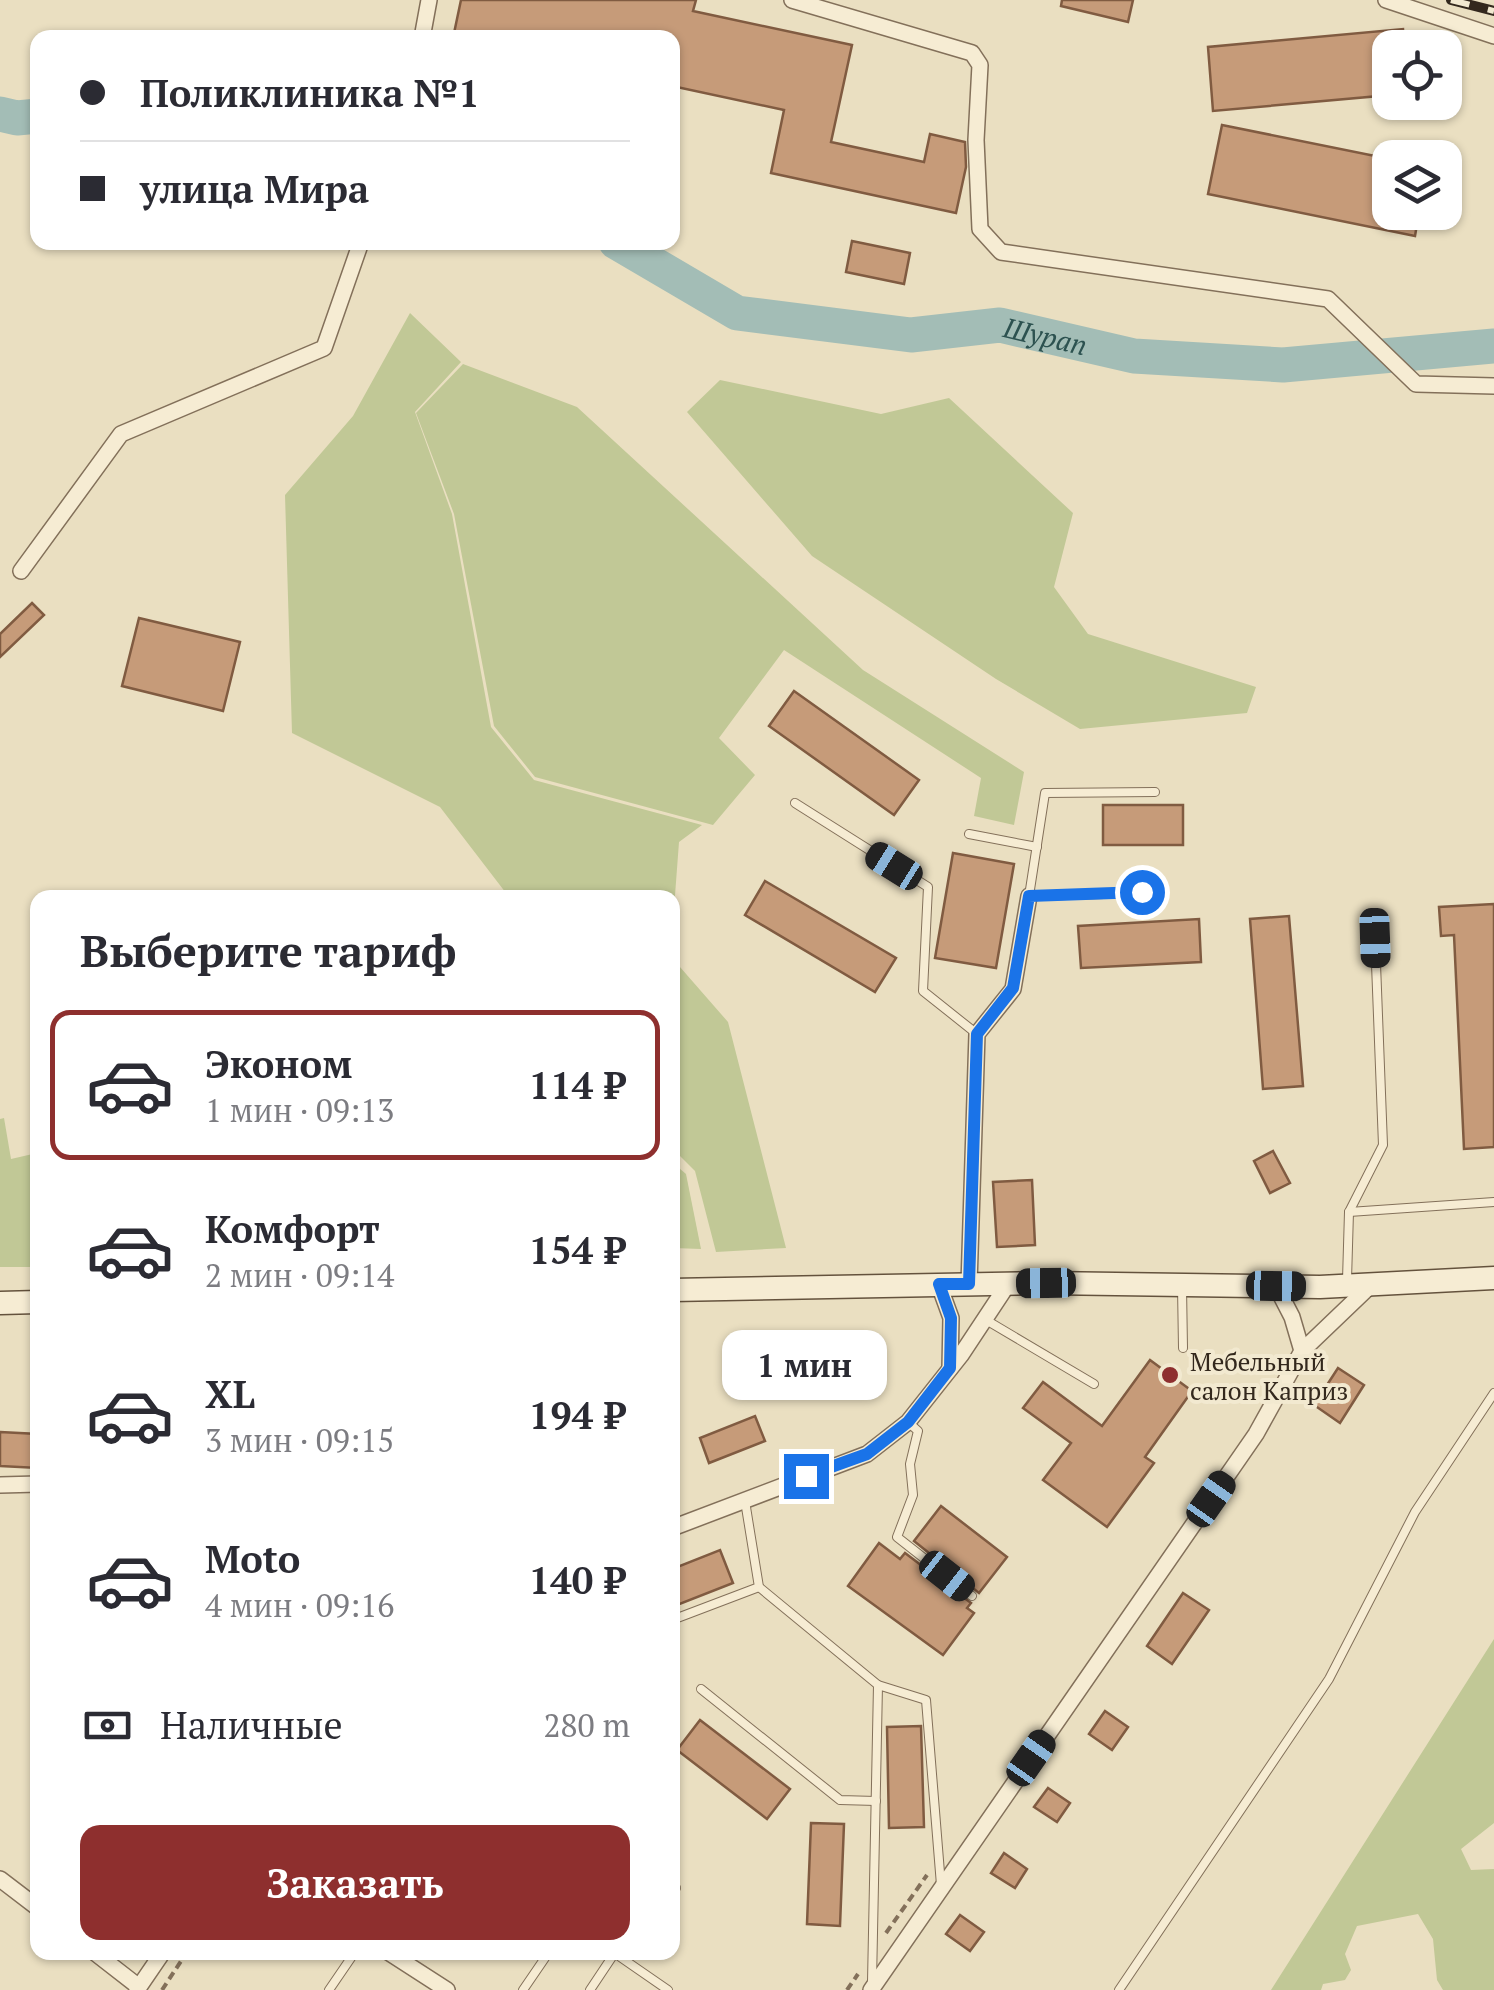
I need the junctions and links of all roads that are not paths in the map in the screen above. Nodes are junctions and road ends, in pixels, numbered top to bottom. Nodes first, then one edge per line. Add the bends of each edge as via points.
1 (428, 0) edge
2 (792, 0) edge
3 (1386, 0) edge
4 (423, 30) edge
5 (1494, 36) edge
6 (358, 250) edge
7 (1494, 386) edge
8 (21, 571) dead end
9 (1155, 792) dead end
10 (794, 803) dead end
11 (968, 834) dead end
12 (1037, 847) junction
13 (1142, 892) dead end
14 (1029, 896) junction
15 (1375, 938) dead end
16 (977, 1034) junction
17 (1494, 1202) edge
18 (1349, 1212) junction
19 (1494, 1278) edge
20 (939, 1284) junction
21 (969, 1284) junction
22 (1008, 1284) junction
23 (1372, 1284) junction
24 (1347, 1285) junction
25 (1182, 1286) junction
26 (1276, 1286) junction
27 (680, 1290) edge
28 (30, 1302) edge
29 (0, 1303) edge
30 (984, 1319) junction
31 (1183, 1348) dead end
32 (1302, 1350) junction
33 (950, 1368) junction
34 (1094, 1384) dead end
35 (1494, 1393) edge
36 (908, 1422) junction
37 (30, 1484) edge
38 (0, 1485) edge
39 (745, 1498) junction
40 (680, 1525) edge
41 (760, 1587) junction
42 (972, 1596) dead end
43 (680, 1617) edge
44 (878, 1685) junction
45 (701, 1690) dead end
46 (876, 1801) junction
47 (0, 1879) edge
48 (942, 1888) junction
49 (30, 1902) edge
50 (104, 1960) edge
51 (158, 1960) edge
52 (350, 1960) edge
53 (400, 1960) edge
54 (544, 1960) edge
55 (609, 1960) edge
56 (624, 1960) edge
57 (138, 1989) edge
58 (329, 1990) edge
59 (447, 1990) edge
60 (523, 1990) edge
61 (590, 1990) edge
62 (668, 1990) edge
63 (872, 1990) edge
64 (1119, 1990) edge

1 - 4 street
2 - 7 street via 972,52 980,65 980,228 1001,252 1328,298 1416,384
3 - 5 street
6 - 8 street via 324,348 120,434
9 - 12 lane via 1046,793
10 - 16 lane via 928,887 924,991
11 - 12 lane
12 - 14 lane
13 - 14 lane
14 - 16 street via 1013,988
15 - 18 lane via 1383,1146
16 - 21 street
17 - 18 lane
18 - 24 lane
19 - 23 main road
20 - 21 main road
20 - 27 main road
20 - 33 street via 951,1318
21 - 22 main road
22 - 25 main road
22 - 30 street
23 - 24 main road
23 - 32 street
24 - 26 main road
25 - 26 main road
25 - 31 lane
26 - 32 street
28 - 29 main road
30 - 33 street
30 - 34 lane
32 - 48 street via 1256,1434
33 - 36 street
35 - 64 lane via 1416,1512 1329,1679
36 - 39 street via 867,1454
36 - 42 lane via 918,1431 910,1464 913,1495 897,1536
37 - 38 street
39 - 40 street
39 - 41 lane
41 - 43 lane
41 - 44 lane
44 - 46 lane
44 - 48 lane via 926,1700
45 - 46 lane via 840,1800
46 - 63 lane
47 - 49 street
48 - 63 street
50 - 57 street
51 - 57 street
52 - 58 lane
53 - 59 street
54 - 60 lane
55 - 61 lane
56 - 62 lane

